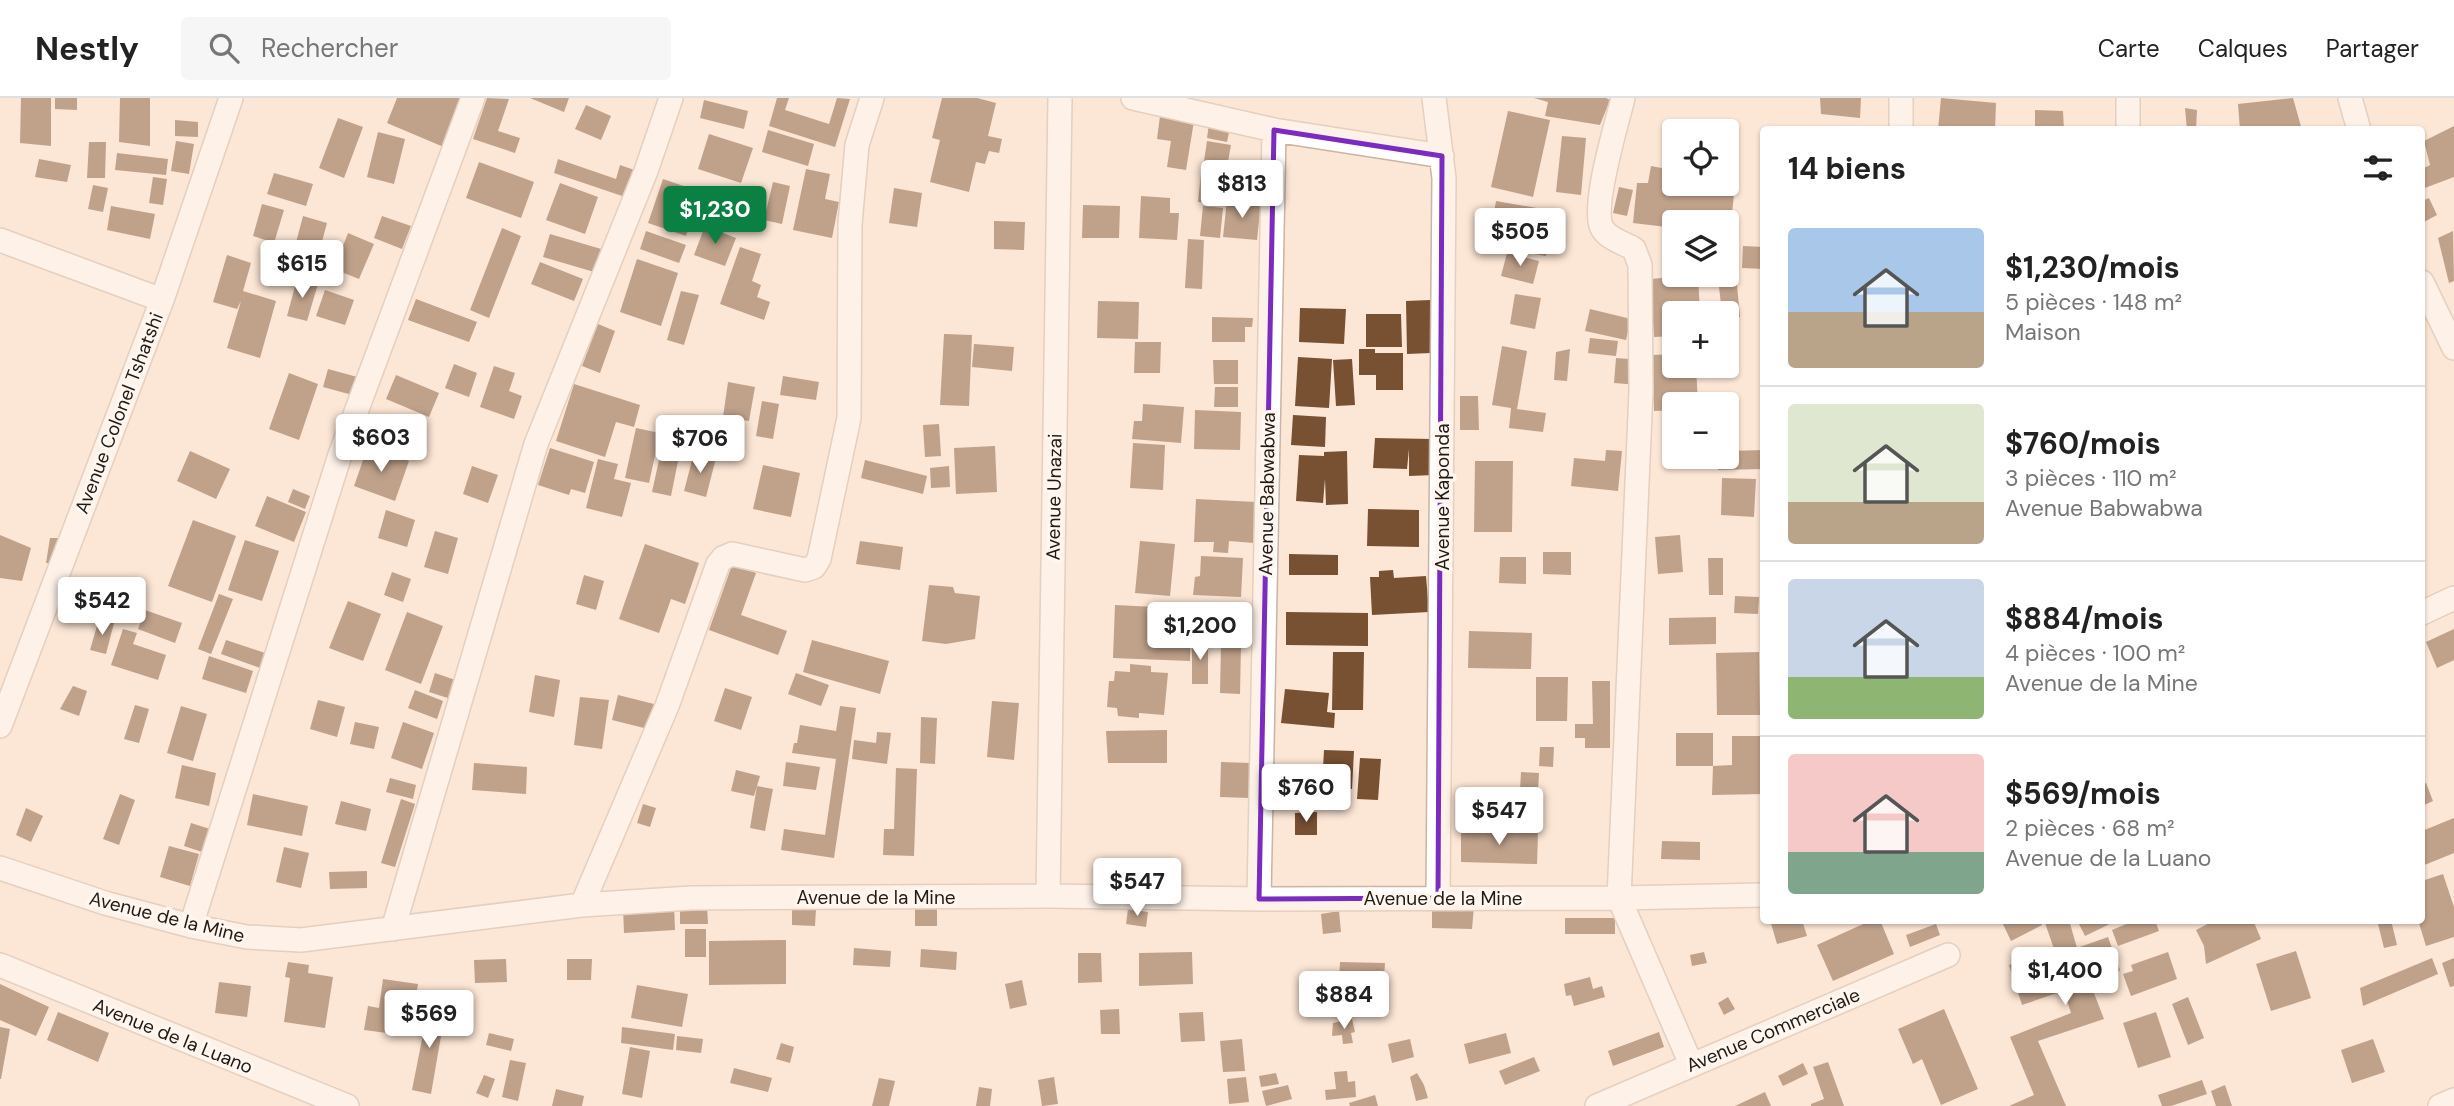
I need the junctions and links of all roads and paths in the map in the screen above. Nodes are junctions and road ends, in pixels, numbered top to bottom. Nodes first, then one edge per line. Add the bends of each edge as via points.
1 (231, 98) edge
2 (473, 98) edge
3 (671, 98) edge
4 (872, 98) edge
5 (1060, 98) edge
6 (1133, 98) edge
7 (1434, 98) edge
8 (1623, 98) edge
9 (1901, 98) edge
10 (2128, 98) edge
11 (2350, 98) edge
12 (1901, 126) edge
13 (2128, 126) edge
14 (2358, 126) edge
15 (1274, 130) junction
16 (1442, 156) junction
17 (0, 240) edge
18 (2425, 288) edge
19 (162, 300) junction
20 (2454, 348) edge
21 (2454, 598) edge
22 (2425, 612) edge
23 (0, 726) edge
24 (0, 868) edge
25 (1760, 895) edge
26 (1048, 896) junction
27 (1438, 898) junction
28 (1619, 898) junction
29 (1259, 899) junction
30 (582, 905) junction
31 (191, 926) junction
32 (393, 929) junction
33 (1948, 956) dead end
34 (0, 965) edge
35 (1691, 1065) junction
36 (307, 1099) edge
37 (2454, 1100) edge
38 (347, 1106) edge
39 (1597, 1106) edge
40 (2440, 1106) edge

1 - 19 street, Avenue Colonel Tshatshi
2 - 31 street via 340,455
3 - 32 street via 536,444
4 - 30 street via 857,145 850,224 849,418 820,559 805,570 732,554 718,564 667,706
5 - 26 street, Avenue Unazai
6 - 15 street
7 - 16 street, Avenue Kaponda
8 - 28 street via 1600,210 1604,232 1634,249 1640,265 1642,391
9 - 12 street
10 - 13 street
11 - 14 street
15 - 16 street
15 - 29 street, Avenue Babwabwa
16 - 27 street, Avenue Kaponda
17 - 19 street
18 - 20 street
19 - 23 street, Avenue Colonel Tshatshi
21 - 22 street
24 - 31 street, Avenue de la Mine via 93,900
25 - 28 street, Avenue de la Mine
26 - 29 street, Avenue de la Mine
26 - 30 street, Avenue de la Mine via 691,898
27 - 28 street, Avenue de la Mine
27 - 29 street, Avenue de la Mine
28 - 35 street
30 - 32 street, Avenue de la Mine
31 - 32 street, Avenue de la Mine via 247,937 301,940
33 - 35 street, Avenue Commerciale
34 - 36 street, Avenue de la Luano
35 - 39 street, Avenue Commerciale
36 - 38 street, Avenue de la Luano
37 - 40 street

